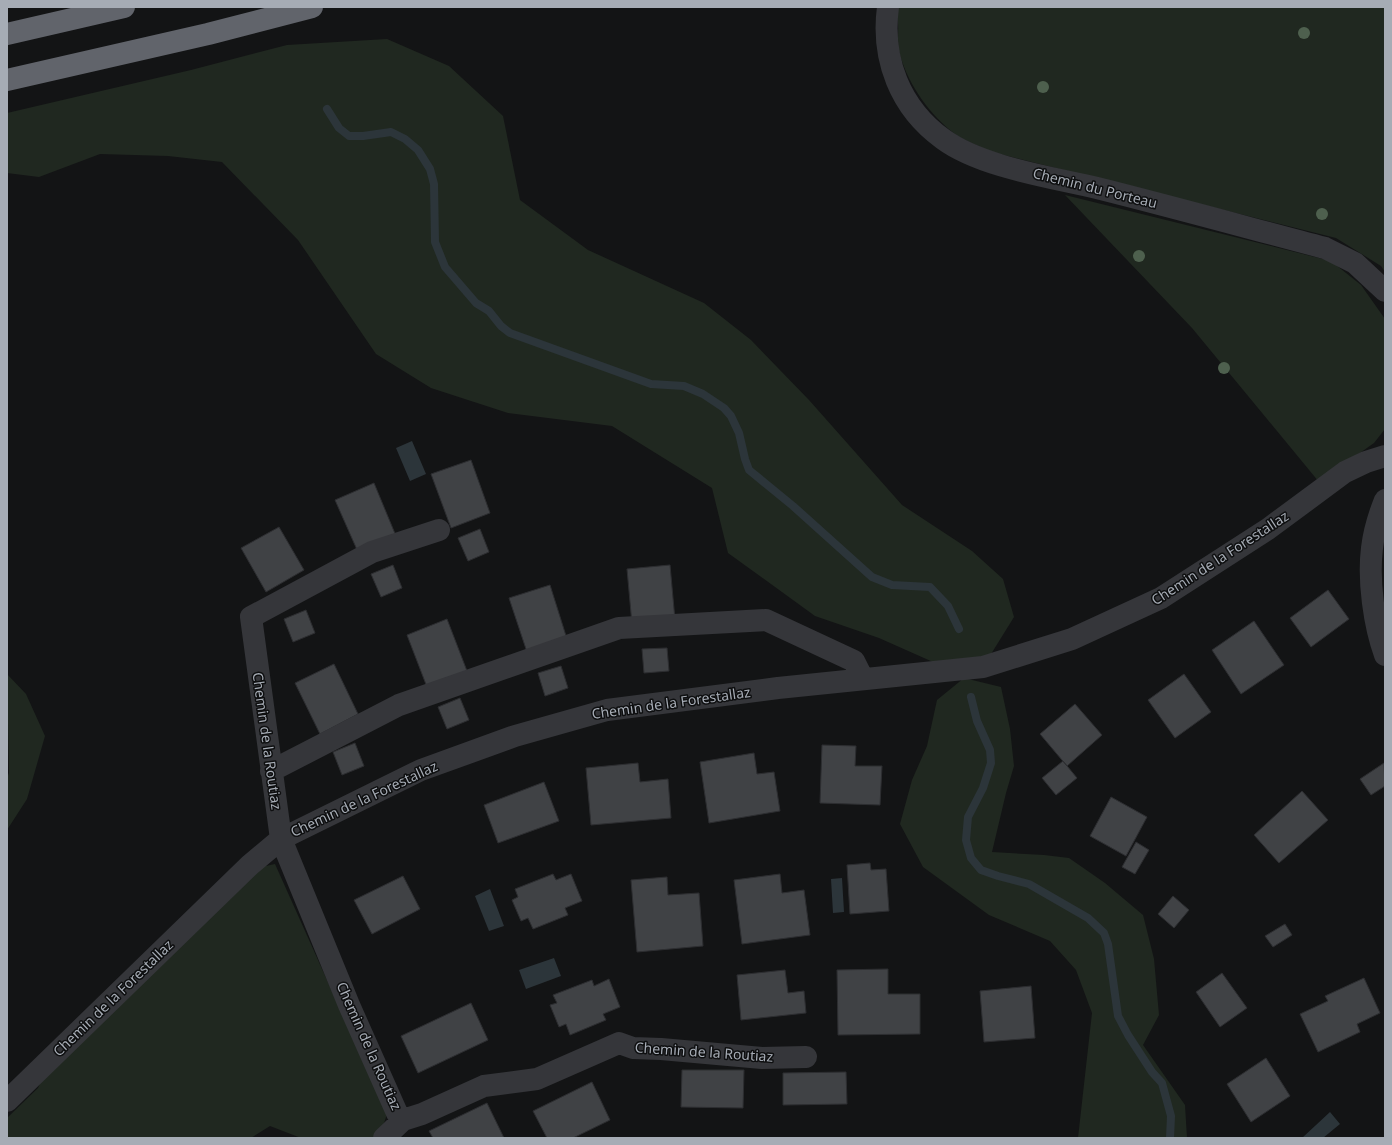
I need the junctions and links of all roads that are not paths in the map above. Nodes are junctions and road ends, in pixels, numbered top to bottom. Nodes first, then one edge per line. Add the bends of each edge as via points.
1 (124, 7) edge
2 (312, 7) edge
3 (888, 7) edge
4 (7, 34) edge
5 (7, 80) edge
6 (1385, 291) edge
7 (1385, 456) edge
8 (1385, 500) edge
9 (439, 530) dead end
10 (1385, 655) edge
11 (863, 679) junction
12 (271, 770) junction
13 (281, 839) junction
14 (806, 1057) dead end
15 (7, 1101) edge
16 (403, 1120) junction
17 (384, 1138) edge

1 - 4 highway
2 - 5 highway via 208,34
3 - 6 street, Chemin du Porteau via 887,44 900,90 918,118 943,140 958,149 993,163 1099,188 1325,248 1355,263
7 - 11 street, Chemin de la Forestallaz via 1345,472 1268,529 1161,598 1072,639 984,667
8 - 10 street via 1378,518 1372,548 1372,579 1375,611
9 - 12 street, Chemin de la Routiaz via 372,552 250,617
11 - 12 street via 854,661 766,620 619,628 399,705
11 - 13 street, Chemin de la Forestallaz via 607,710 515,736 421,770
12 - 13 street, Chemin de la Routiaz
13 - 15 street, Chemin de la Forestallaz via 250,865
13 - 16 street, Chemin de la Routiaz via 349,1005 397,1113
14 - 16 street, Chemin de la Routiaz via 762,1058 633,1048 619,1043 537,1078 484,1086
16 - 17 street, Chemin de la Routiaz

